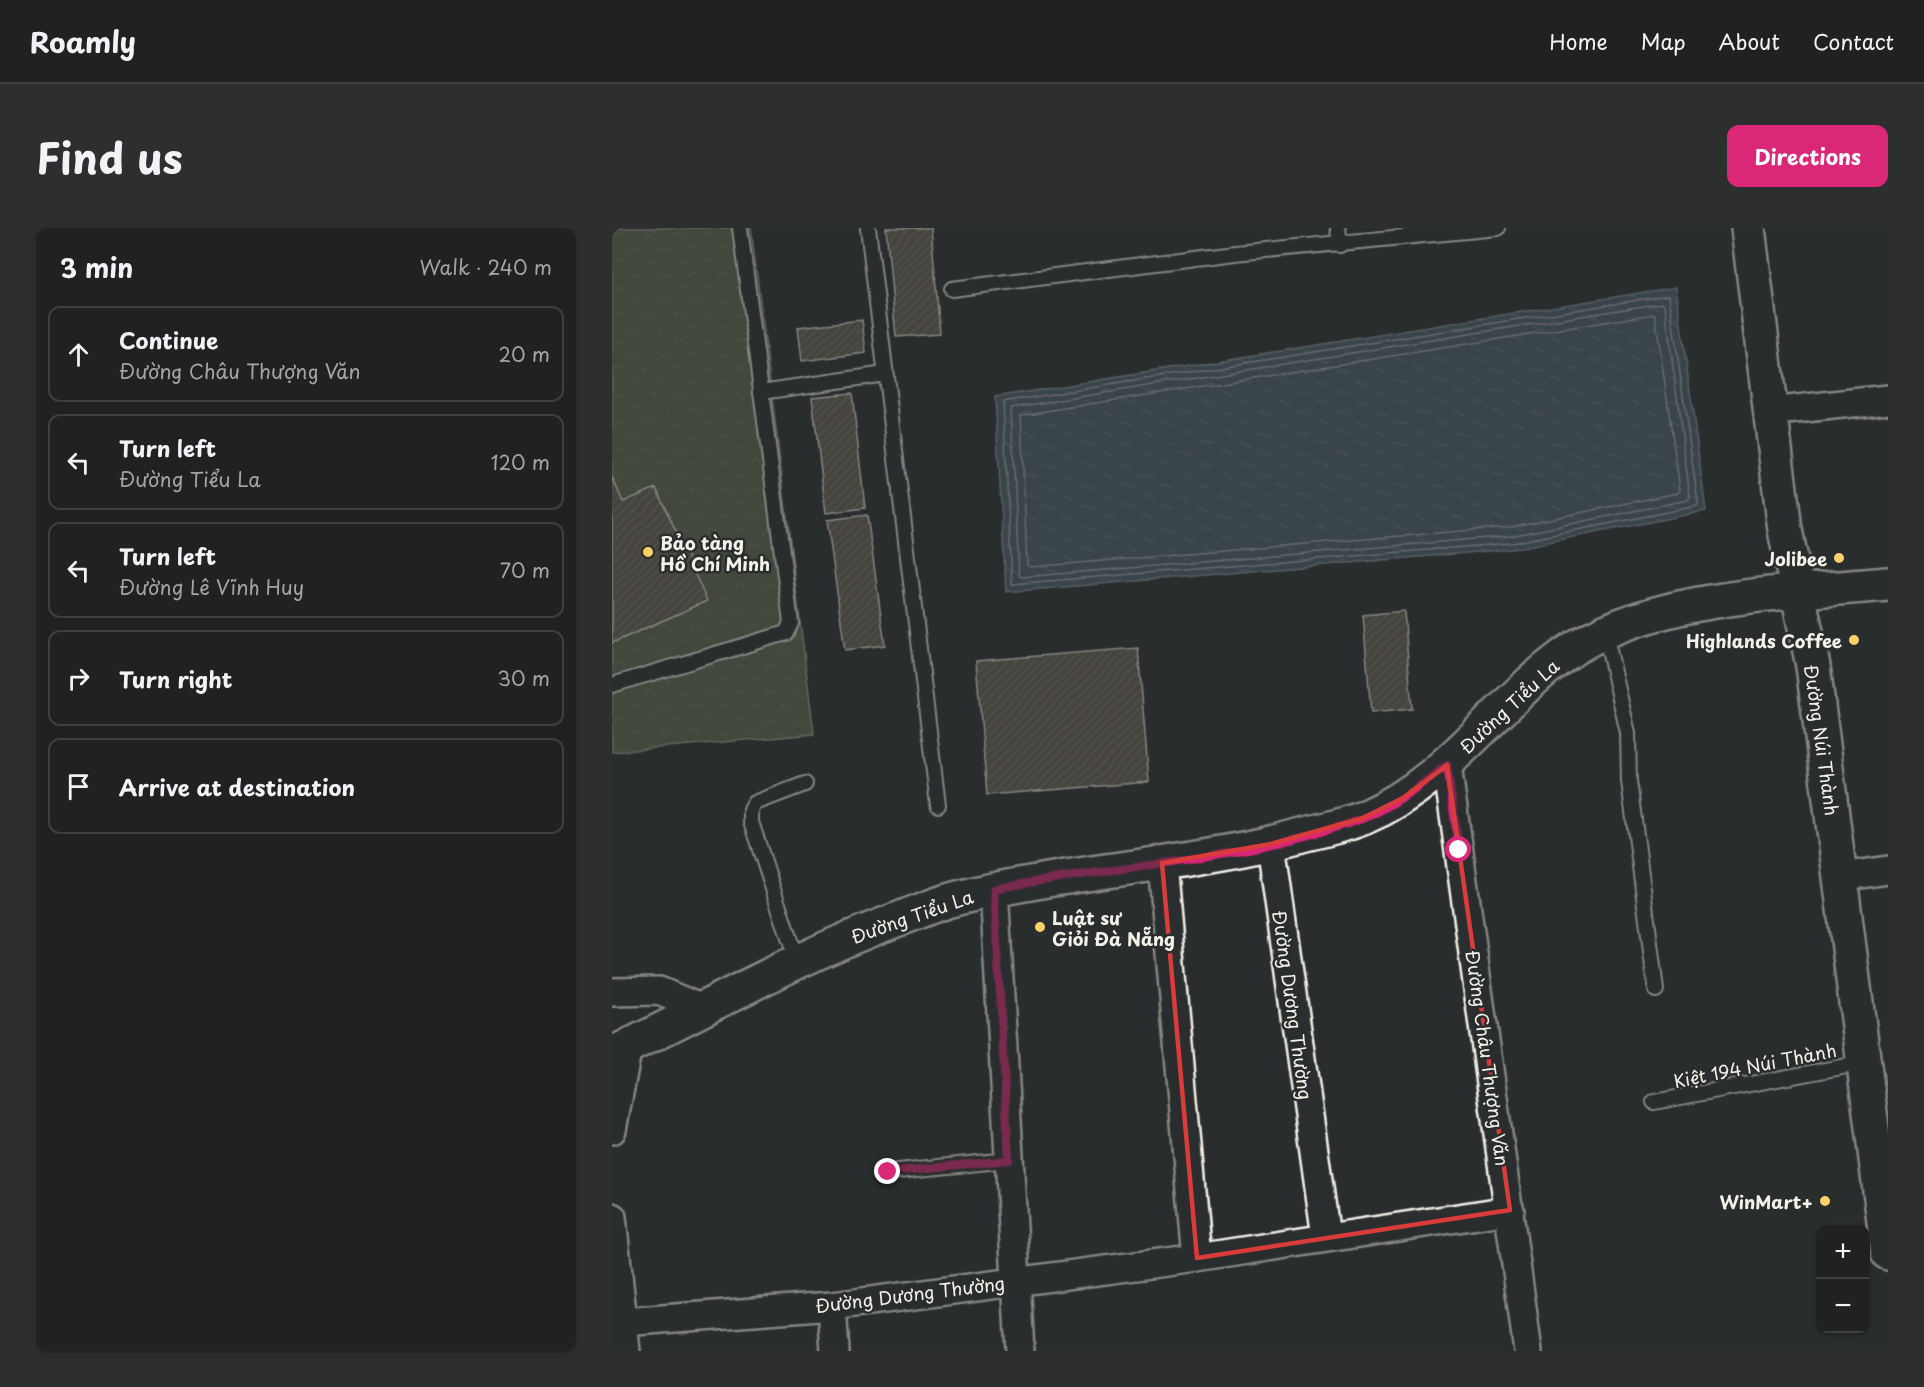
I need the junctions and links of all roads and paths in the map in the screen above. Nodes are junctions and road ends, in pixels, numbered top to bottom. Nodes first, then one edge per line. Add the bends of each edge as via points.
1 (740, 228) edge
2 (868, 228) edge
3 (1338, 228) edge
4 (1498, 228) edge
5 (1748, 228) edge
6 (1340, 245) junction
7 (952, 289) dead end
8 (885, 374) junction
9 (761, 392) junction
10 (1888, 399) edge
11 (1769, 412) junction
12 (1888, 584) edge
13 (1797, 593) junction
14 (1605, 633) junction
15 (612, 686) edge
16 (1447, 765) junction
17 (805, 784) dead end
18 (938, 805) dead end
19 (1270, 844) junction
20 (1162, 863) junction
21 (1888, 870) edge
22 (1841, 877) junction
23 (994, 889) junction
24 (797, 962) junction
25 (1656, 990) dead end
26 (612, 992) edge
27 (702, 1009) junction
28 (620, 1050) edge
29 (1863, 1063) junction
30 (1654, 1102) dead end
31 (612, 1130) edge
32 (1880, 1145) edge
33 (1009, 1160) junction
34 (888, 1172) dead end
35 (1510, 1210) junction
36 (612, 1217) edge
37 (1326, 1237) junction
38 (1888, 1253) edge
39 (1197, 1258) junction
40 (1015, 1280) junction
41 (832, 1306) junction
42 (623, 1322) junction
43 (626, 1351) edge
44 (835, 1351) edge
45 (1020, 1351) edge
46 (1528, 1351) edge

1 - 9 lane
2 - 8 lane
3 - 6 lane
4 - 6 lane
5 - 11 main road, Đường Núi Thành
6 - 7 lane via 1235,253
8 - 9 lane
8 - 18 lane
9 - 15 lane via 791,623 786,633
10 - 11 street
11 - 13 main road, Đường Núi Thành
12 - 13 main road, Đường Tiểu La
13 - 14 main road, Đường Tiểu La via 1667,611
13 - 22 main road, Đường Núi Thành via 1814,666
14 - 16 main road, Đường Tiểu La via 1566,654 1524,689
14 - 25 lane via 1628,733 1629,781
16 - 19 main road, Đường Tiểu La via 1403,798 1363,818
16 - 35 street, Đường Châu Thượng Văn
17 - 24 lane via 755,803 751,810 751,822
19 - 20 main road, Đường Tiểu La
19 - 37 street, Đường Dương Thường
20 - 23 main road, Đường Tiểu La
20 - 39 street
21 - 22 street
22 - 29 main road, Đường Núi Thành
23 - 24 main road, Đường Tiểu La via 945,902
23 - 33 street
24 - 27 main road, Đường Tiểu La
26 - 27 street via 659,991
27 - 28 main road, Đường Tiểu La
28 - 31 street
29 - 30 lane, Kiệt 194 Núi Thành
29 - 32 main road, Đường Núi Thành
32 - 38 main road, Đường Núi Thành
33 - 34 lane
33 - 40 street
35 - 37 street, Đường Dương Thường
35 - 46 street, Đường Châu Thượng Văn
36 - 42 street
37 - 39 street, Đường Dương Thường
39 - 40 street, Đường Dương Thường
40 - 41 street, Đường Dương Thường
40 - 45 street
41 - 42 street, Đường Dương Thường
41 - 44 street
42 - 43 street

